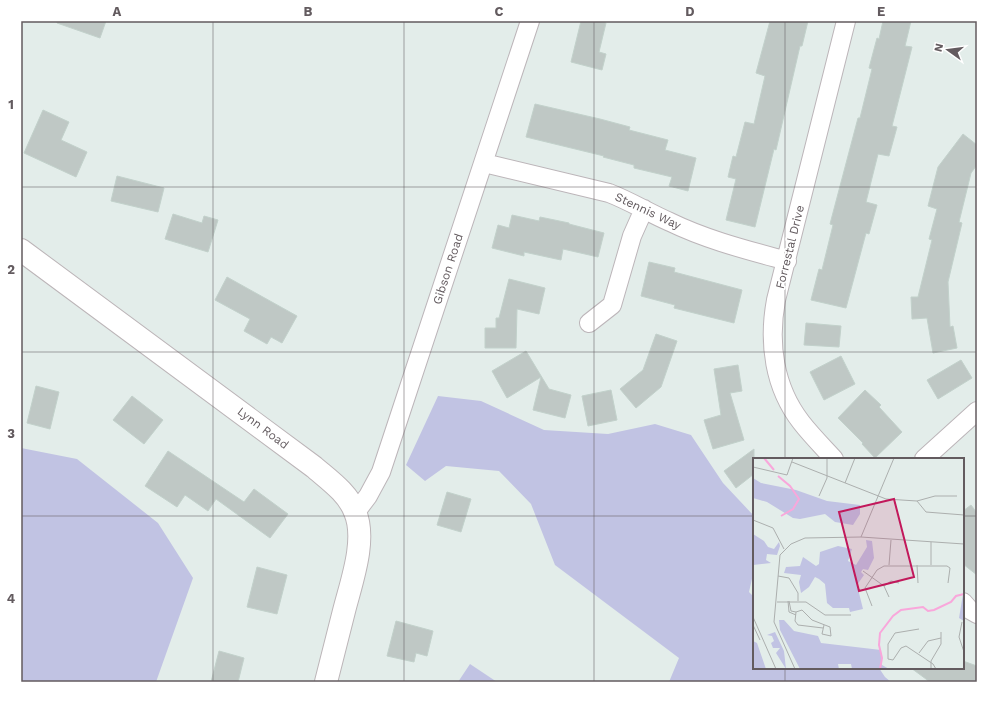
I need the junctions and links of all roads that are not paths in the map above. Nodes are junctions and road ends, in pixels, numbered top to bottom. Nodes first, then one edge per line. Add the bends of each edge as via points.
1 (530, 21) edge
2 (846, 21) edge
3 (484, 163) junction
4 (644, 209) junction
5 (21, 250) edge
6 (787, 260) junction
7 (589, 323) dead end
8 (977, 411) edge
9 (833, 458) edge
10 (925, 458) edge
11 (356, 512) junction
12 (964, 603) edge
13 (977, 614) edge
14 (326, 682) edge

1 - 3 street, Gibson Road
2 - 6 street, Forrestal Drive
3 - 4 street, Stennis Way via 609,193
3 - 11 street, Gibson Road via 381,472
4 - 6 street, Stennis Way via 718,242
4 - 7 street via 632,236 612,305
5 - 11 street, Lynn Road via 314,467 348,499
6 - 9 street, Forrestal Drive via 773,318 775,364 780,383 793,410
8 - 10 street
11 - 14 street, Lynn Road via 359,534 355,566
12 - 13 street

